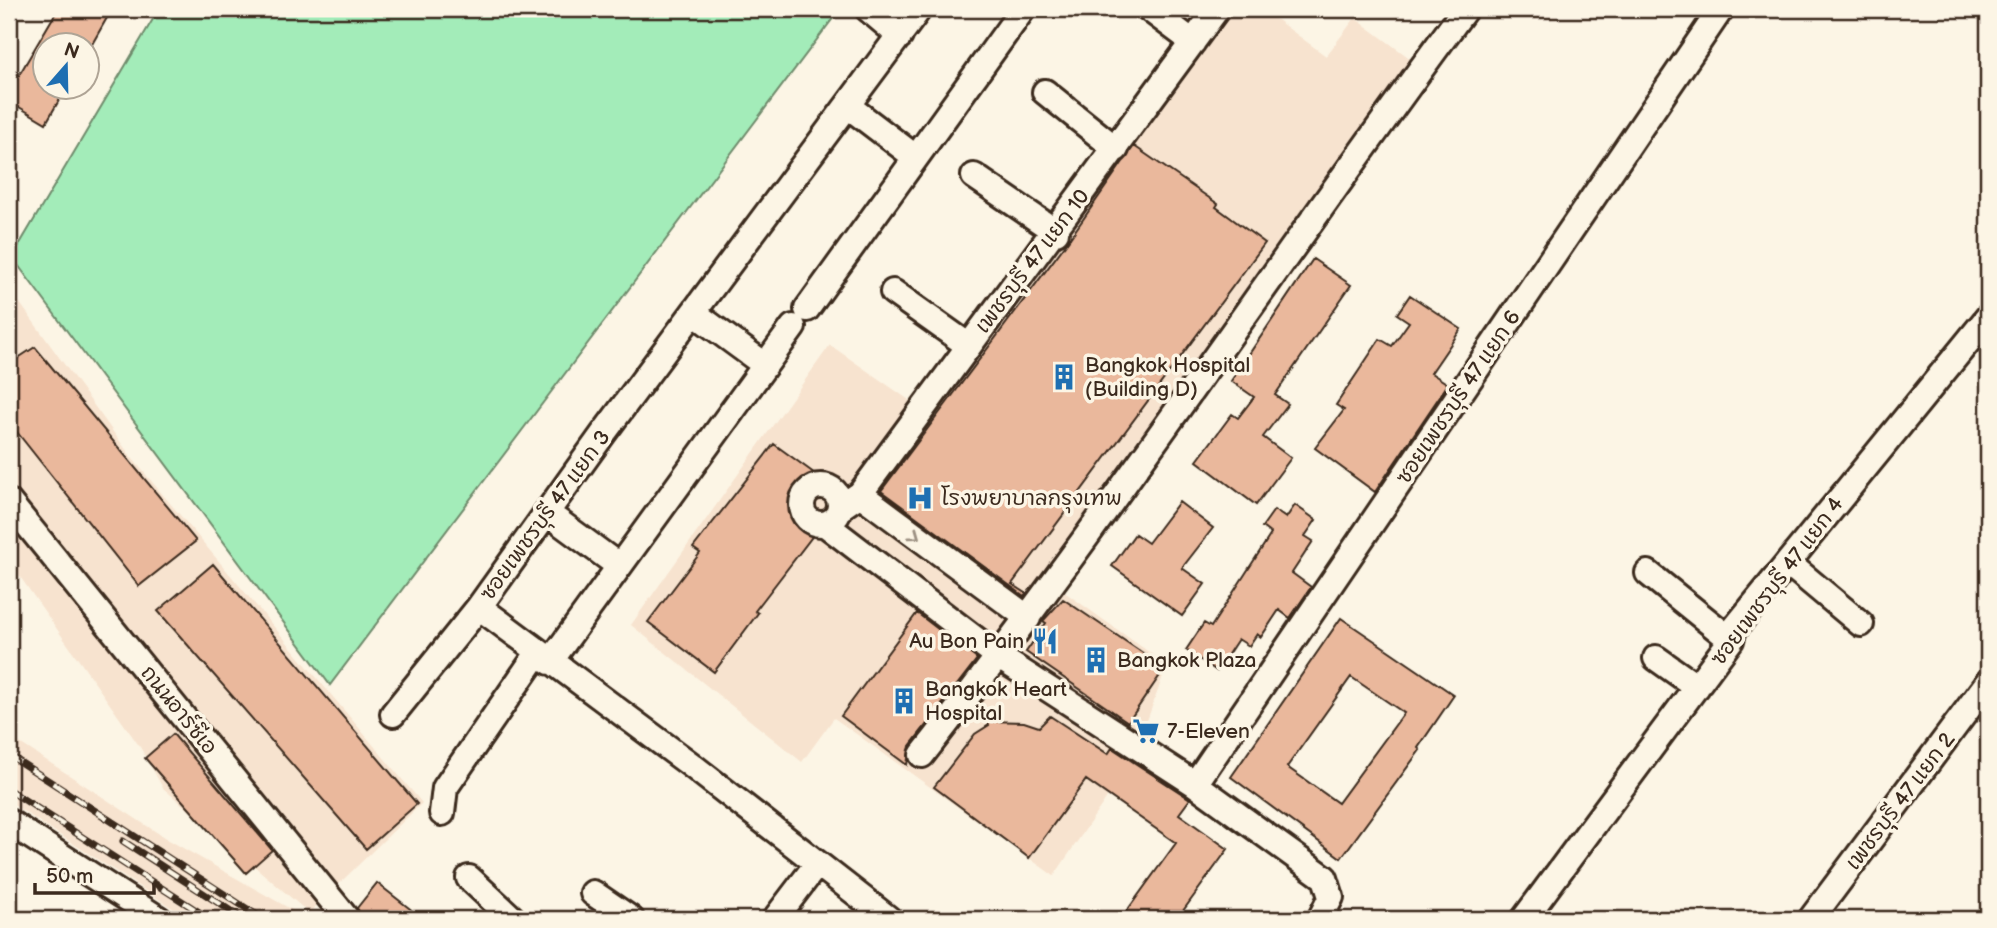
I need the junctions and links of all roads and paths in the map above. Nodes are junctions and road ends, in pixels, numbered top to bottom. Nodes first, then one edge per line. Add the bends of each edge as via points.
1 (868, 9) edge
2 (919, 9) edge
3 (1023, 9) edge
4 (1149, 9) edge
5 (1217, 9) edge
6 (1465, 9) edge
7 (1721, 9) edge
8 (900, 36) junction
9 (1193, 42) junction
10 (1045, 92) dead end
11 (848, 106) junction
12 (1116, 149) junction
13 (915, 158) junction
14 (974, 176) dead end
15 (1056, 232) junction
16 (893, 292) dead end
17 (694, 313) junction
18 (1988, 317) edge
19 (969, 346) junction
20 (765, 365) junction
21 (9, 502) edge
22 (842, 508) junction
23 (547, 513) junction
24 (1788, 563) junction
25 (619, 566) junction
26 (1648, 573) dead end
27 (479, 607) junction
28 (1028, 618) junction
29 (1861, 624) dead end
30 (1731, 640) junction
31 (999, 657) junction
32 (544, 658) junction
33 (1656, 658) dead end
34 (1988, 682) edge
35 (1697, 687) junction
36 (393, 714) dead end
37 (922, 755) dead end
38 (1195, 784) junction
39 (442, 813) dead end
40 (9, 822) edge
41 (817, 864) junction
42 (469, 878) dead end
43 (593, 893) dead end
44 (1324, 918) edge
45 (159, 919) edge
46 (347, 919) edge
47 (513, 919) edge
48 (631, 919) edge
49 (777, 919) edge
50 (889, 919) edge
51 (1524, 919) edge
52 (1811, 919) edge

1 - 8 street
2 - 8 street, ซอยเพชรบุรี 47 แยก 3
3 - 13 street
4 - 9 street
5 - 9 street, เพชรบุุรี 47 แยก 10
6 - 28 street
7 - 38 street, ซอยเพชรบุรี 47 แยก 6
8 - 11 street, ซอยเพชรบุรี 47 แยก 3
9 - 12 street, เพชรบุุรี 47 แยก 10
10 - 12 street
11 - 13 street
11 - 17 street, ซอยเพชรบุรี 47 แยก 3
12 - 15 street, เพชรบุุรี 47 แยก 10
13 - 20 street
14 - 15 street
15 - 19 street, เพชรบุุรี 47 แยก 10
16 - 19 street
17 - 20 street
17 - 23 street, ซอยเพชรบุรี 47 แยก 3
18 - 24 street, ซอยเพชรบุรี 47 แยก 4
19 - 22 street, เพชรบุุรี 47 แยก 10
20 - 25 street
21 - 46 street, ถนนอาร์ซีเอ
22 -> 28 street
22 - 31 street
23 - 25 street
23 - 27 street, ซอยเพชรบุรี 47 แยก 3
24 - 29 street
24 - 30 street, ซอยเพชรบุรี 47 แยก 4 via 1734,629
25 - 32 street
26 - 30 street
27 - 32 street, ซอยเพชรบุรี 47 แยก 3
27 - 36 street
28 - 31 street
30 - 35 street, ซอยเพชรบุรี 47 แยก 4
31 - 37 street
31 - 38 street
32 - 39 street via 445,788
32 - 41 street, ซอยเพชรบุรี 47 แยก 3 via 691,764
33 - 35 street
34 - 52 street, เพชรบุุรี 47 แยก 2
35 - 51 street, ซอยเพชรบุรี 47 แยก 4
38 - 44 street via 1325,878 1331,897
40 - 45 street
41 - 49 street
41 - 50 street, ซอยเพชรบุรี 47 แยก 3
42 - 47 street
43 - 48 street

